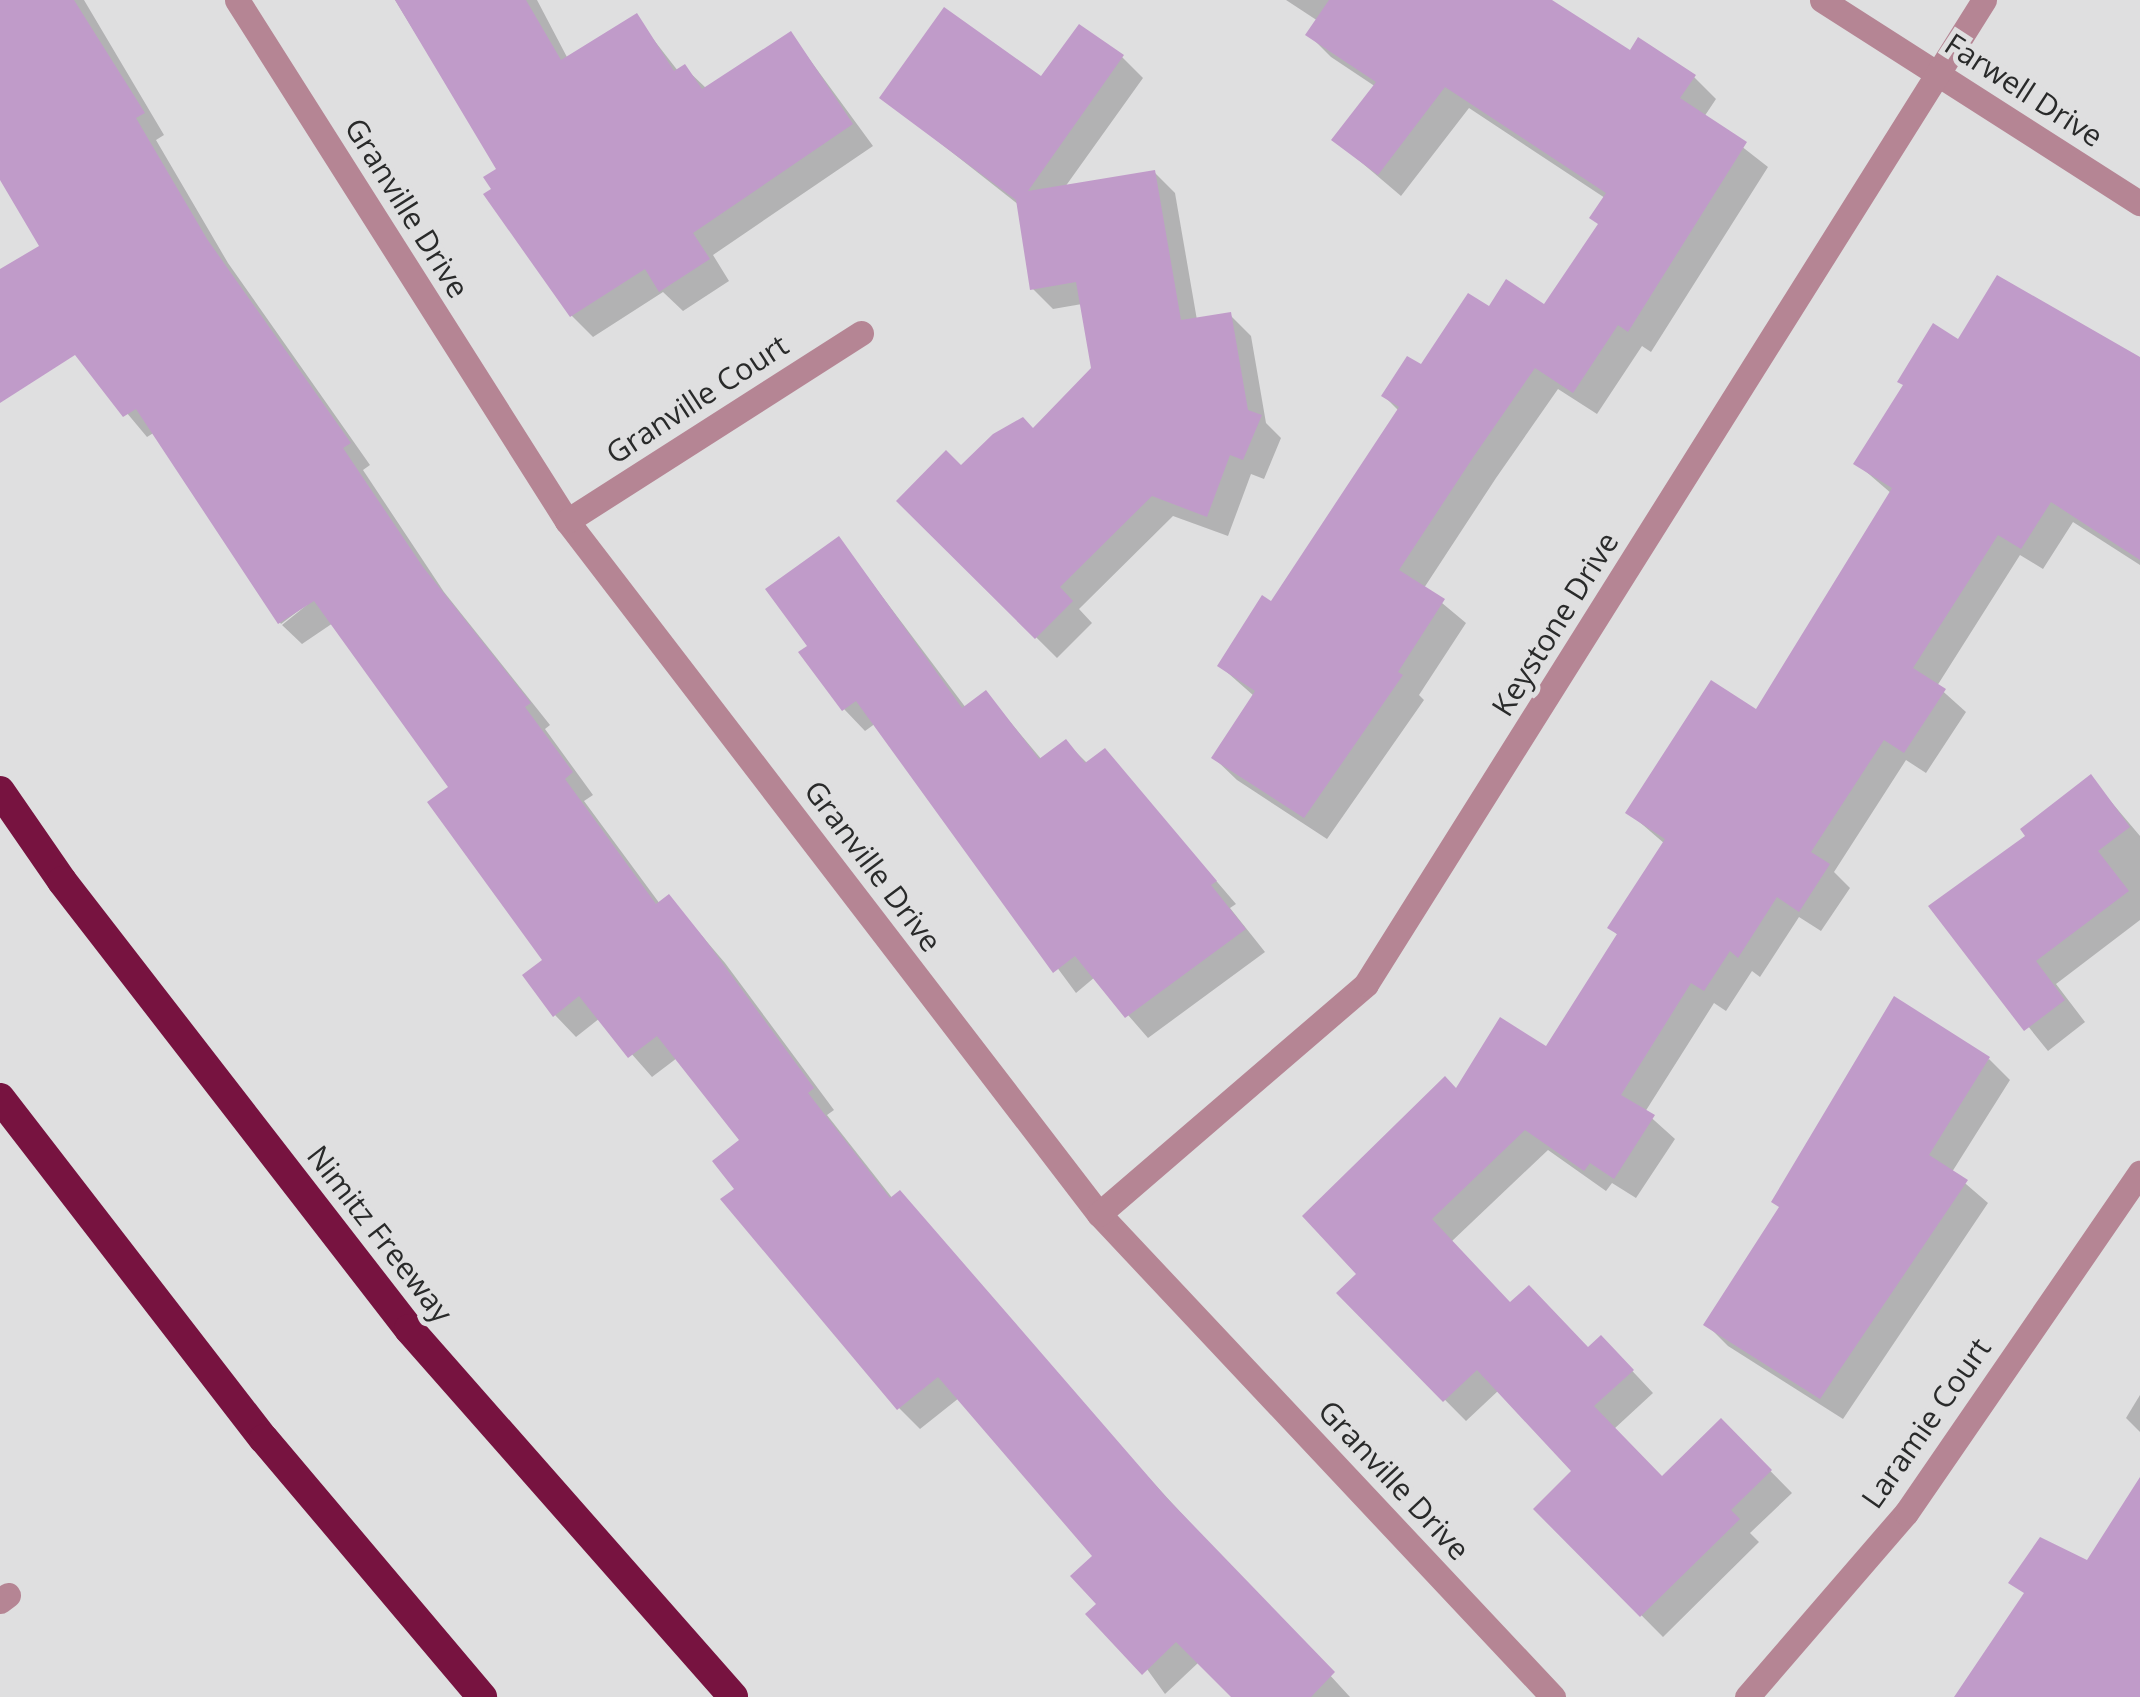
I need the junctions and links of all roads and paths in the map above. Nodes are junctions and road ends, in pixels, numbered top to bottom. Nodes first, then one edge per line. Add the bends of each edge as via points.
1 (237, 0) edge
2 (1822, 0) edge
3 (1984, 0) edge
4 (1940, 75) junction
5 (2140, 203) edge
6 (862, 332) dead end
7 (567, 521) junction
8 (0, 791) edge
9 (0, 1098) edge
10 (2140, 1173) edge
11 (1099, 1214) junction
12 (482, 1697) edge
13 (733, 1697) edge
14 (1553, 1697) edge
15 (1747, 1697) edge

1 - 7 street, Granville Drive
2 - 4 street, Farwell Drive
3 - 4 street, Keystone Drive
4 - 5 street, Farwell Drive
4 - 11 street, Keystone Drive via 1366,984
6 - 7 street, Granville Court
7 - 11 street, Granville Drive
8 - 13 highway, Nimitz Freeway via 408,1329
9 - 12 highway via 264,1439
10 - 15 street, Laramie Court via 1906,1513
11 - 14 street, Granville Drive

